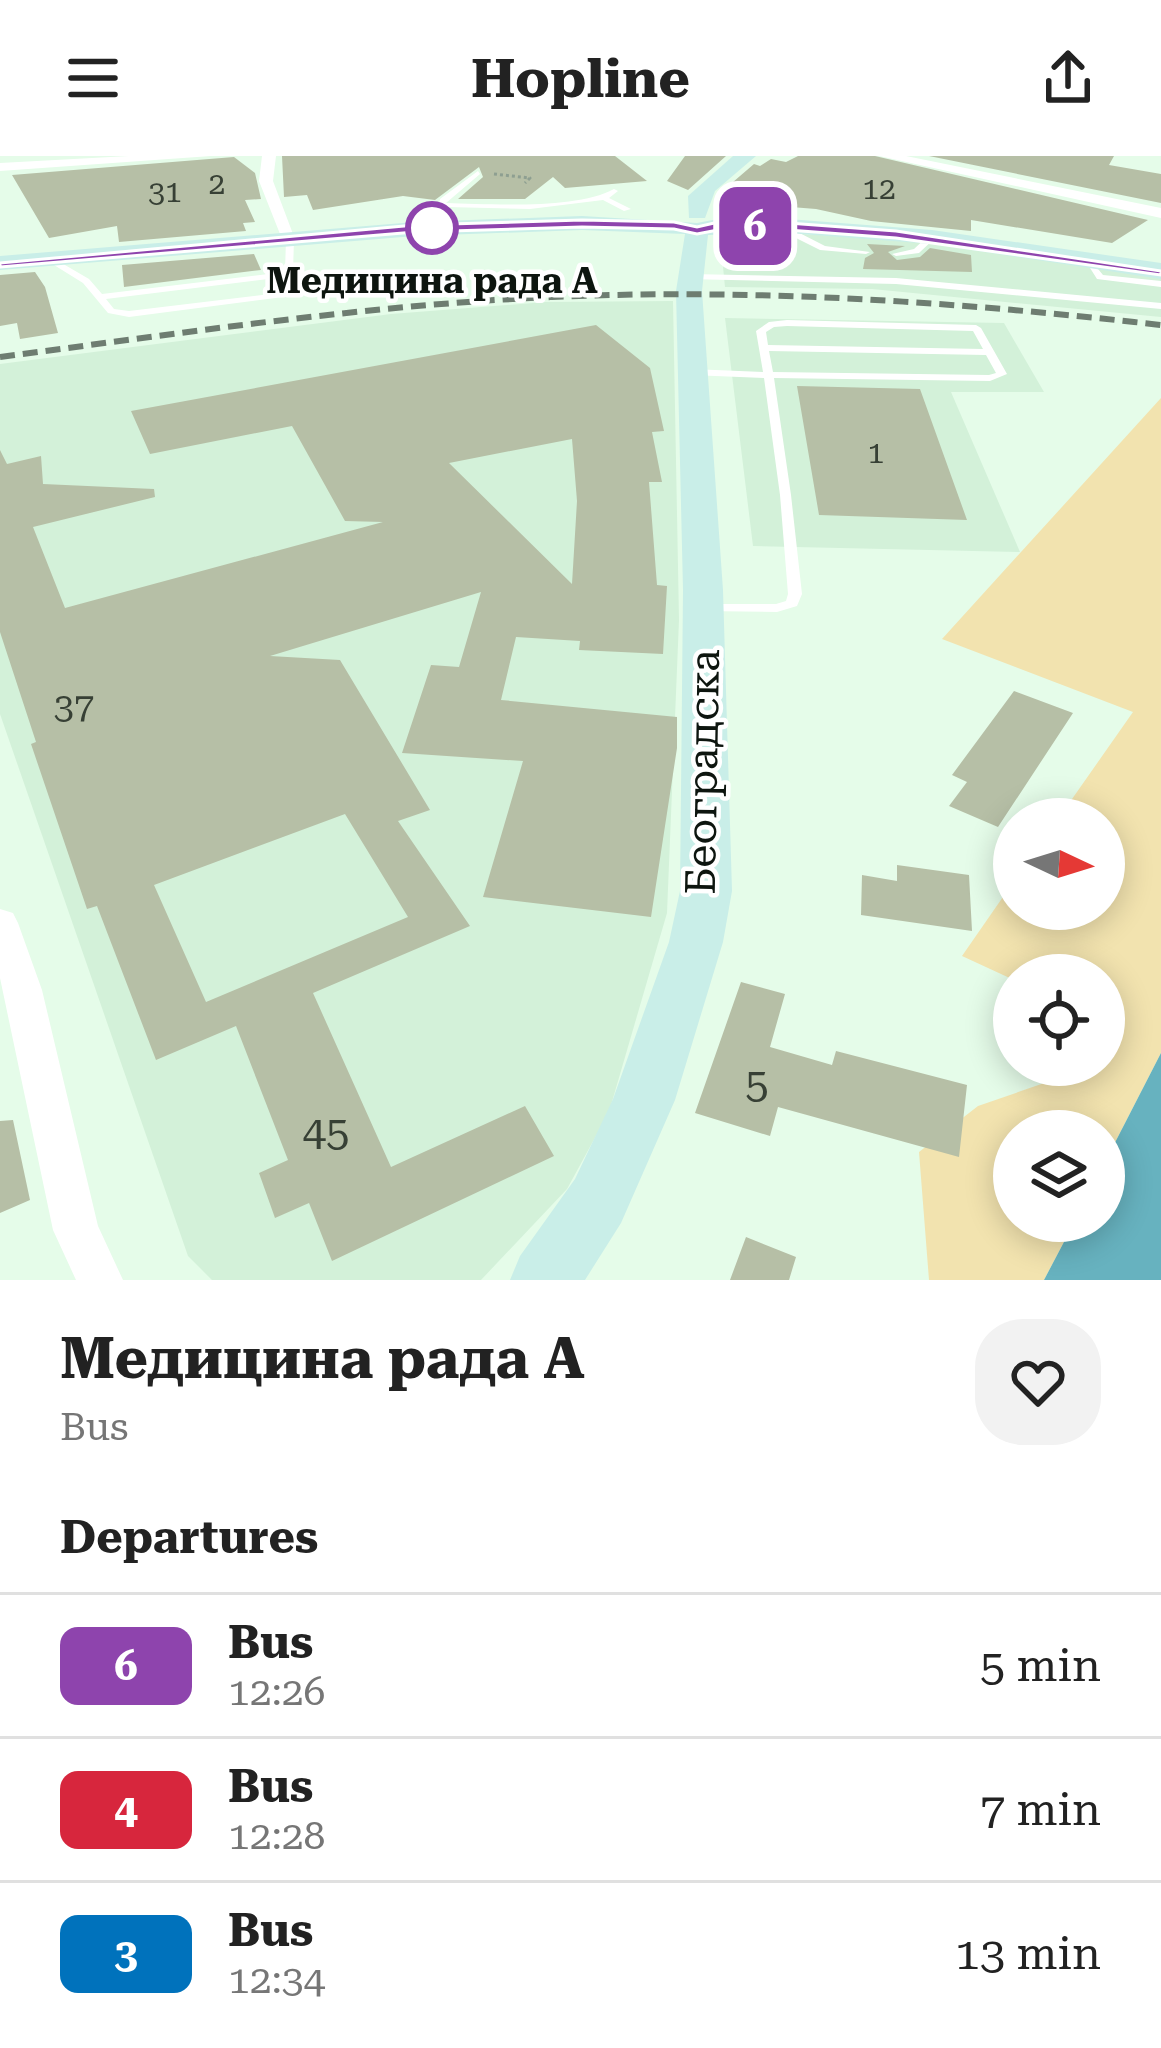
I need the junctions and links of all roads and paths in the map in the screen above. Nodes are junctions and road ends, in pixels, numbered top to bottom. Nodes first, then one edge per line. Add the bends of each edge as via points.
1 (204, 156) edge
2 (269, 156) edge
3 (746, 156) edge
4 (886, 156) edge
5 (0, 167) edge
6 (478, 173) joint
7 (525, 183) dead end
8 (614, 191) dead end
9 (604, 198) junction
10 (627, 209) dead end
11 (441, 213) junction
12 (1161, 213) edge
13 (698, 222) junction
14 (779, 226) junction
15 (289, 235) junction
16 (932, 237) junction
17 (866, 252) dead end
18 (896, 254) dead end
19 (0, 259) edge
20 (50, 260) junction
21 (1089, 260) junction
22 (1161, 267) edge
23 (291, 274) junction
24 (689, 277) junction
25 (1161, 284) edge
26 (100, 297) junction
27 (1161, 306) edge
28 (764, 348) junction
29 (990, 352) junction
30 (691, 372) junction
31 (769, 374) junction
32 (703, 608) junction
33 (0, 923) edge
34 (100, 1280) edge
35 (545, 1280) edge

1 - 5 street
2 - 15 street via 266,181
3 - 13 main road via 696,201
4 - 12 street
6 - 7 path via 530,178
6 - 11 lane via 451,191
8 - 9 lane
9 - 10 lane
9 - 11 lane
11 - 13 main road
11 - 15 main road
13 - 14 main road
13 - 15 main road
13 - 22 main road via 863,225
13 - 24 main road, Београдска
14 - 16 main road
14 - 17 lane via 824,248
15 - 19 main road
15 - 20 main road
15 - 23 lane
16 - 18 lane
16 - 21 main road
19 - 20 main road
20 - 26 lane
21 - 22 main road
21 - 25 lane via 1100,277
23 - 26 lane
23 - 26 lane via 287,291 270,298 129,314 111,311
24 - 27 lane via 896,281
24 - 30 main road, Београдска
28 - 29 lane
28 - 29 lane via 761,331 772,324 831,323 964,326 982,332
28 - 31 lane
29 - 31 lane via 1000,377
30 - 31 lane
30 - 32 main road, Београдска
31 - 32 lane via 795,594 777,608
32 - 35 main road, Београдска via 707,869 696,942 644,1100 598,1201
33 - 34 street via 23,990 76,1230

